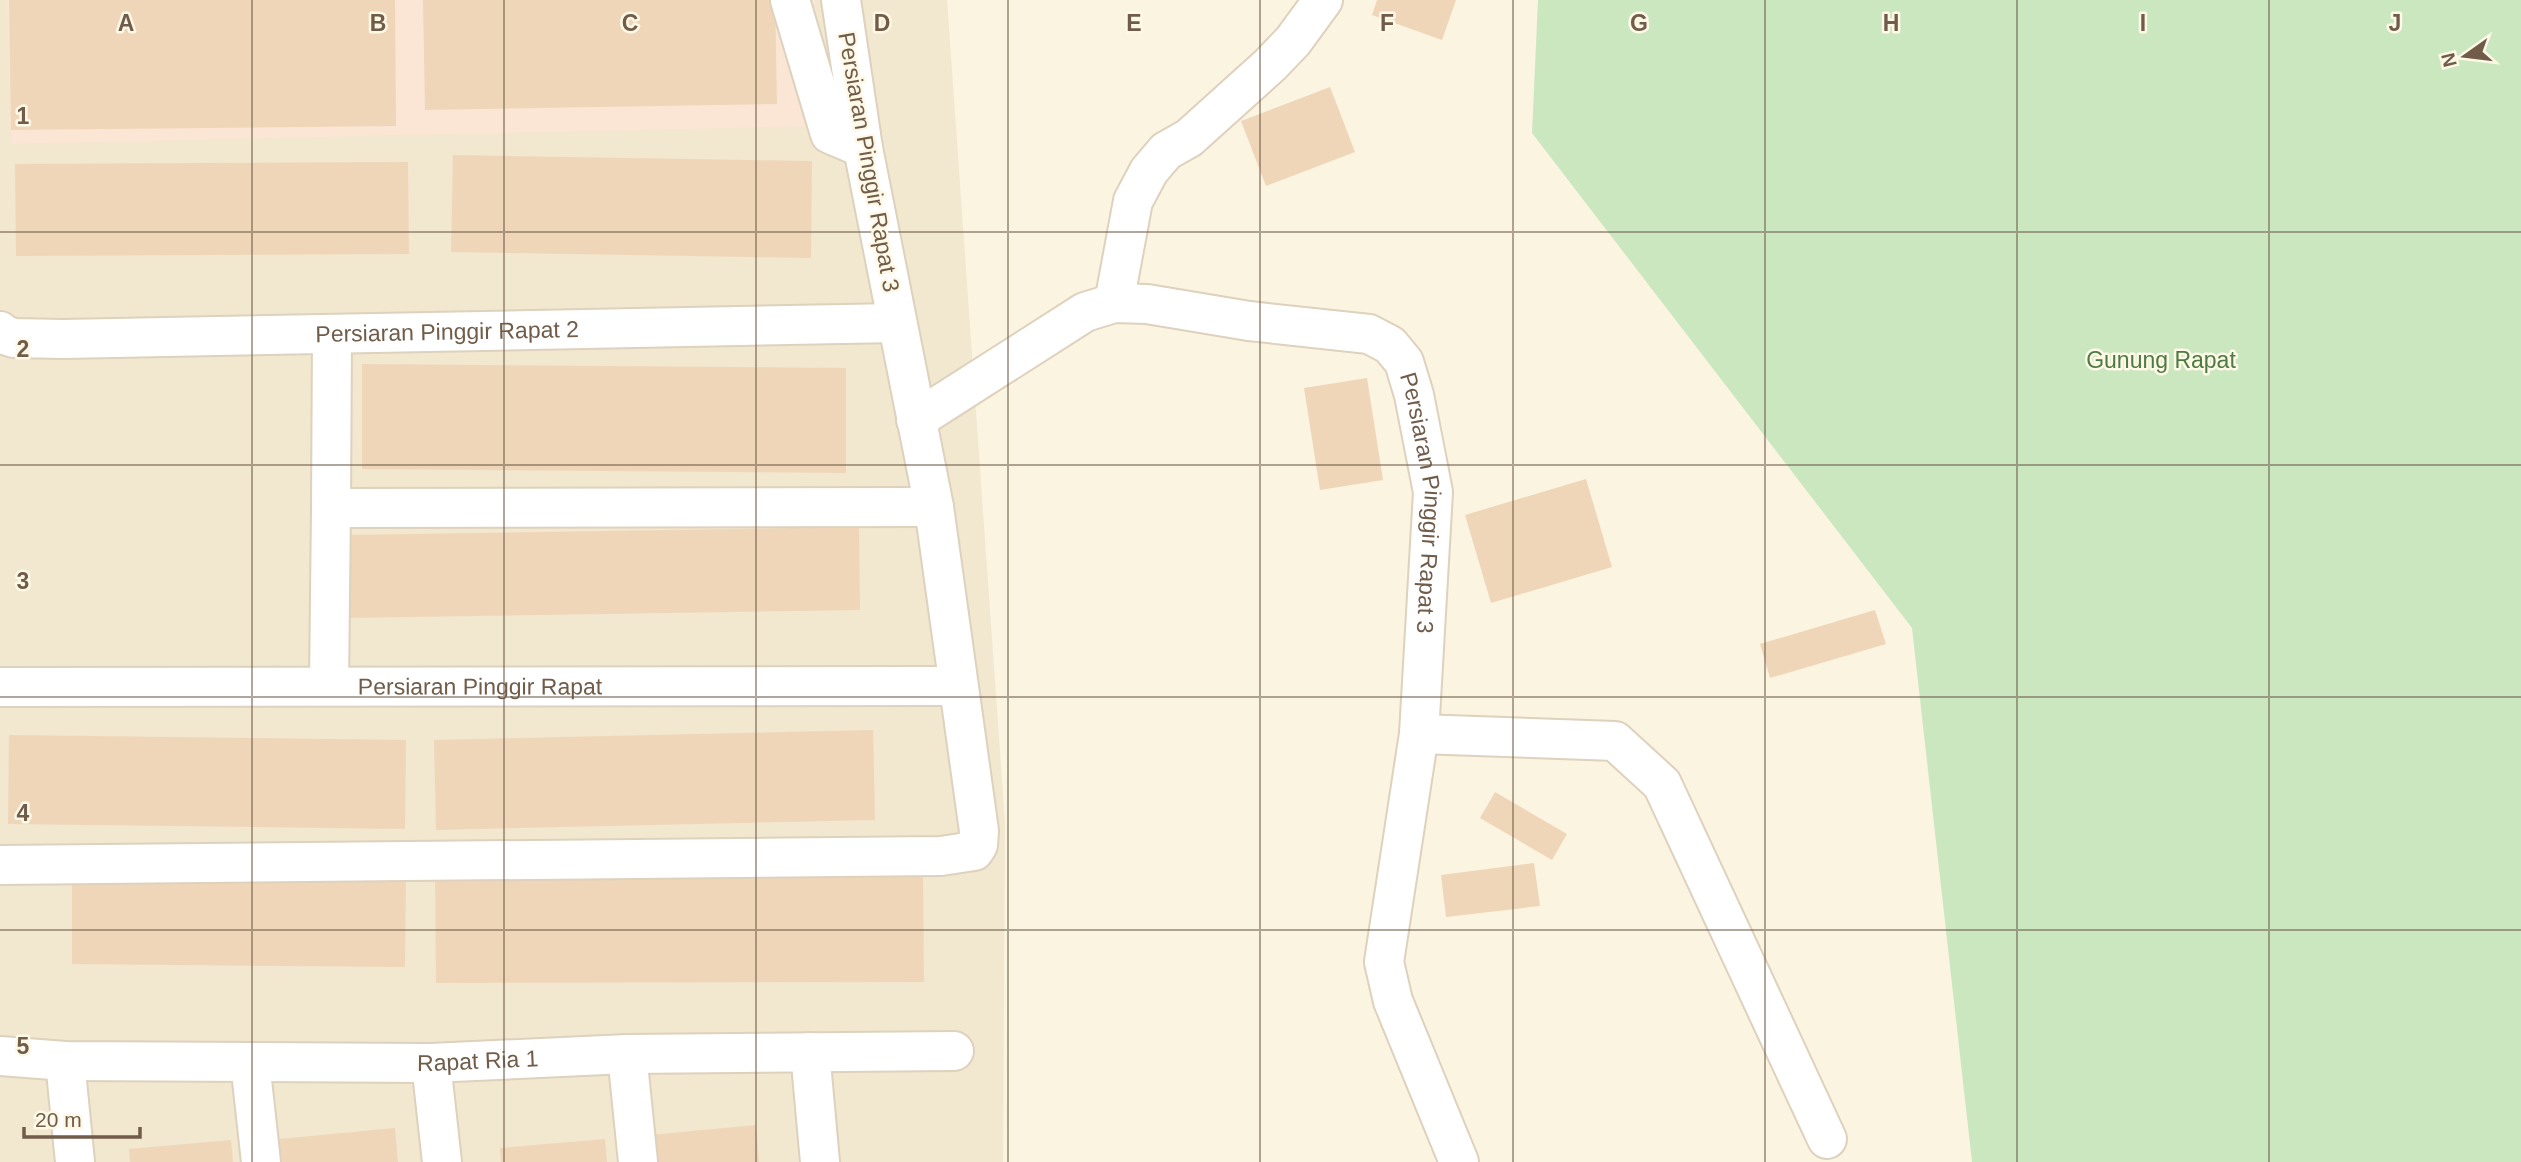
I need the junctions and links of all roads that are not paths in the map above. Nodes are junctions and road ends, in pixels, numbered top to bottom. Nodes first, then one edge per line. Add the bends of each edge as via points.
1 (790, 0) edge
2 (841, 0) edge
3 (1323, 0) edge
4 (863, 148) junction
5 (1114, 303) junction
6 (897, 323) junction
7 (0, 331) edge
8 (332, 335) junction
9 (916, 420) junction
10 (934, 507) junction
11 (331, 508) junction
12 (958, 685) junction
13 (329, 686) junction
14 (0, 687) edge
15 (1419, 734) junction
16 (0, 866) edge
17 (954, 1051) dead end
18 (810, 1052) junction
19 (627, 1054) junction
20 (0, 1056) edge
21 (65, 1061) junction
22 (250, 1062) junction
23 (431, 1063) junction
24 (1827, 1139) dead end
25 (75, 1162) edge
26 (261, 1162) edge
27 (442, 1162) edge
28 (638, 1162) edge
29 (820, 1162) edge
30 (1459, 1162) edge

1 - 4 street via 830,134
2 - 4 street, Persiaran Pinggir Rapat 3
3 - 5 street via 1270,65 1189,138 1166,151 1149,172 1133,201
4 - 6 street, Persiaran Pinggir Rapat 3
5 - 9 street, Persiaran Pinggir Rapat 3 via 1085,312
5 - 15 street, Persiaran Pinggir Rapat 3 via 1369,334 1390,345 1404,362 1433,492
6 - 8 street, Persiaran Pinggir Rapat 2
6 - 9 street, Persiaran Pinggir Rapat 3
7 - 8 street, Persiaran Pinggir Rapat 2 via 14,338 64,339
8 - 11 street
9 - 10 street, Persiaran Pinggir Rapat 3
10 - 11 street
10 - 12 street, Persiaran Pinggir Rapat 3
11 - 13 street
12 - 13 street, Persiaran Pinggir Rapat
12 - 16 street, Persiaran Pinggir Rapat 3 via 979,831 974,851 941,856
13 - 14 street, Persiaran Pinggir Rapat
15 - 24 street via 1615,741 1662,784
15 - 30 street, Persiaran Pinggir Rapat 3 via 1384,962 1393,1001
17 - 18 street, Rapat Ria 1
18 - 19 street, Rapat Ria 1
18 - 29 street
19 - 23 street, Rapat Ria 1
19 - 28 street
20 - 21 street, Rapat Ria 1
21 - 22 street, Rapat Ria 1
21 - 25 street
22 - 23 street, Rapat Ria 1
22 - 26 street
23 - 27 street

